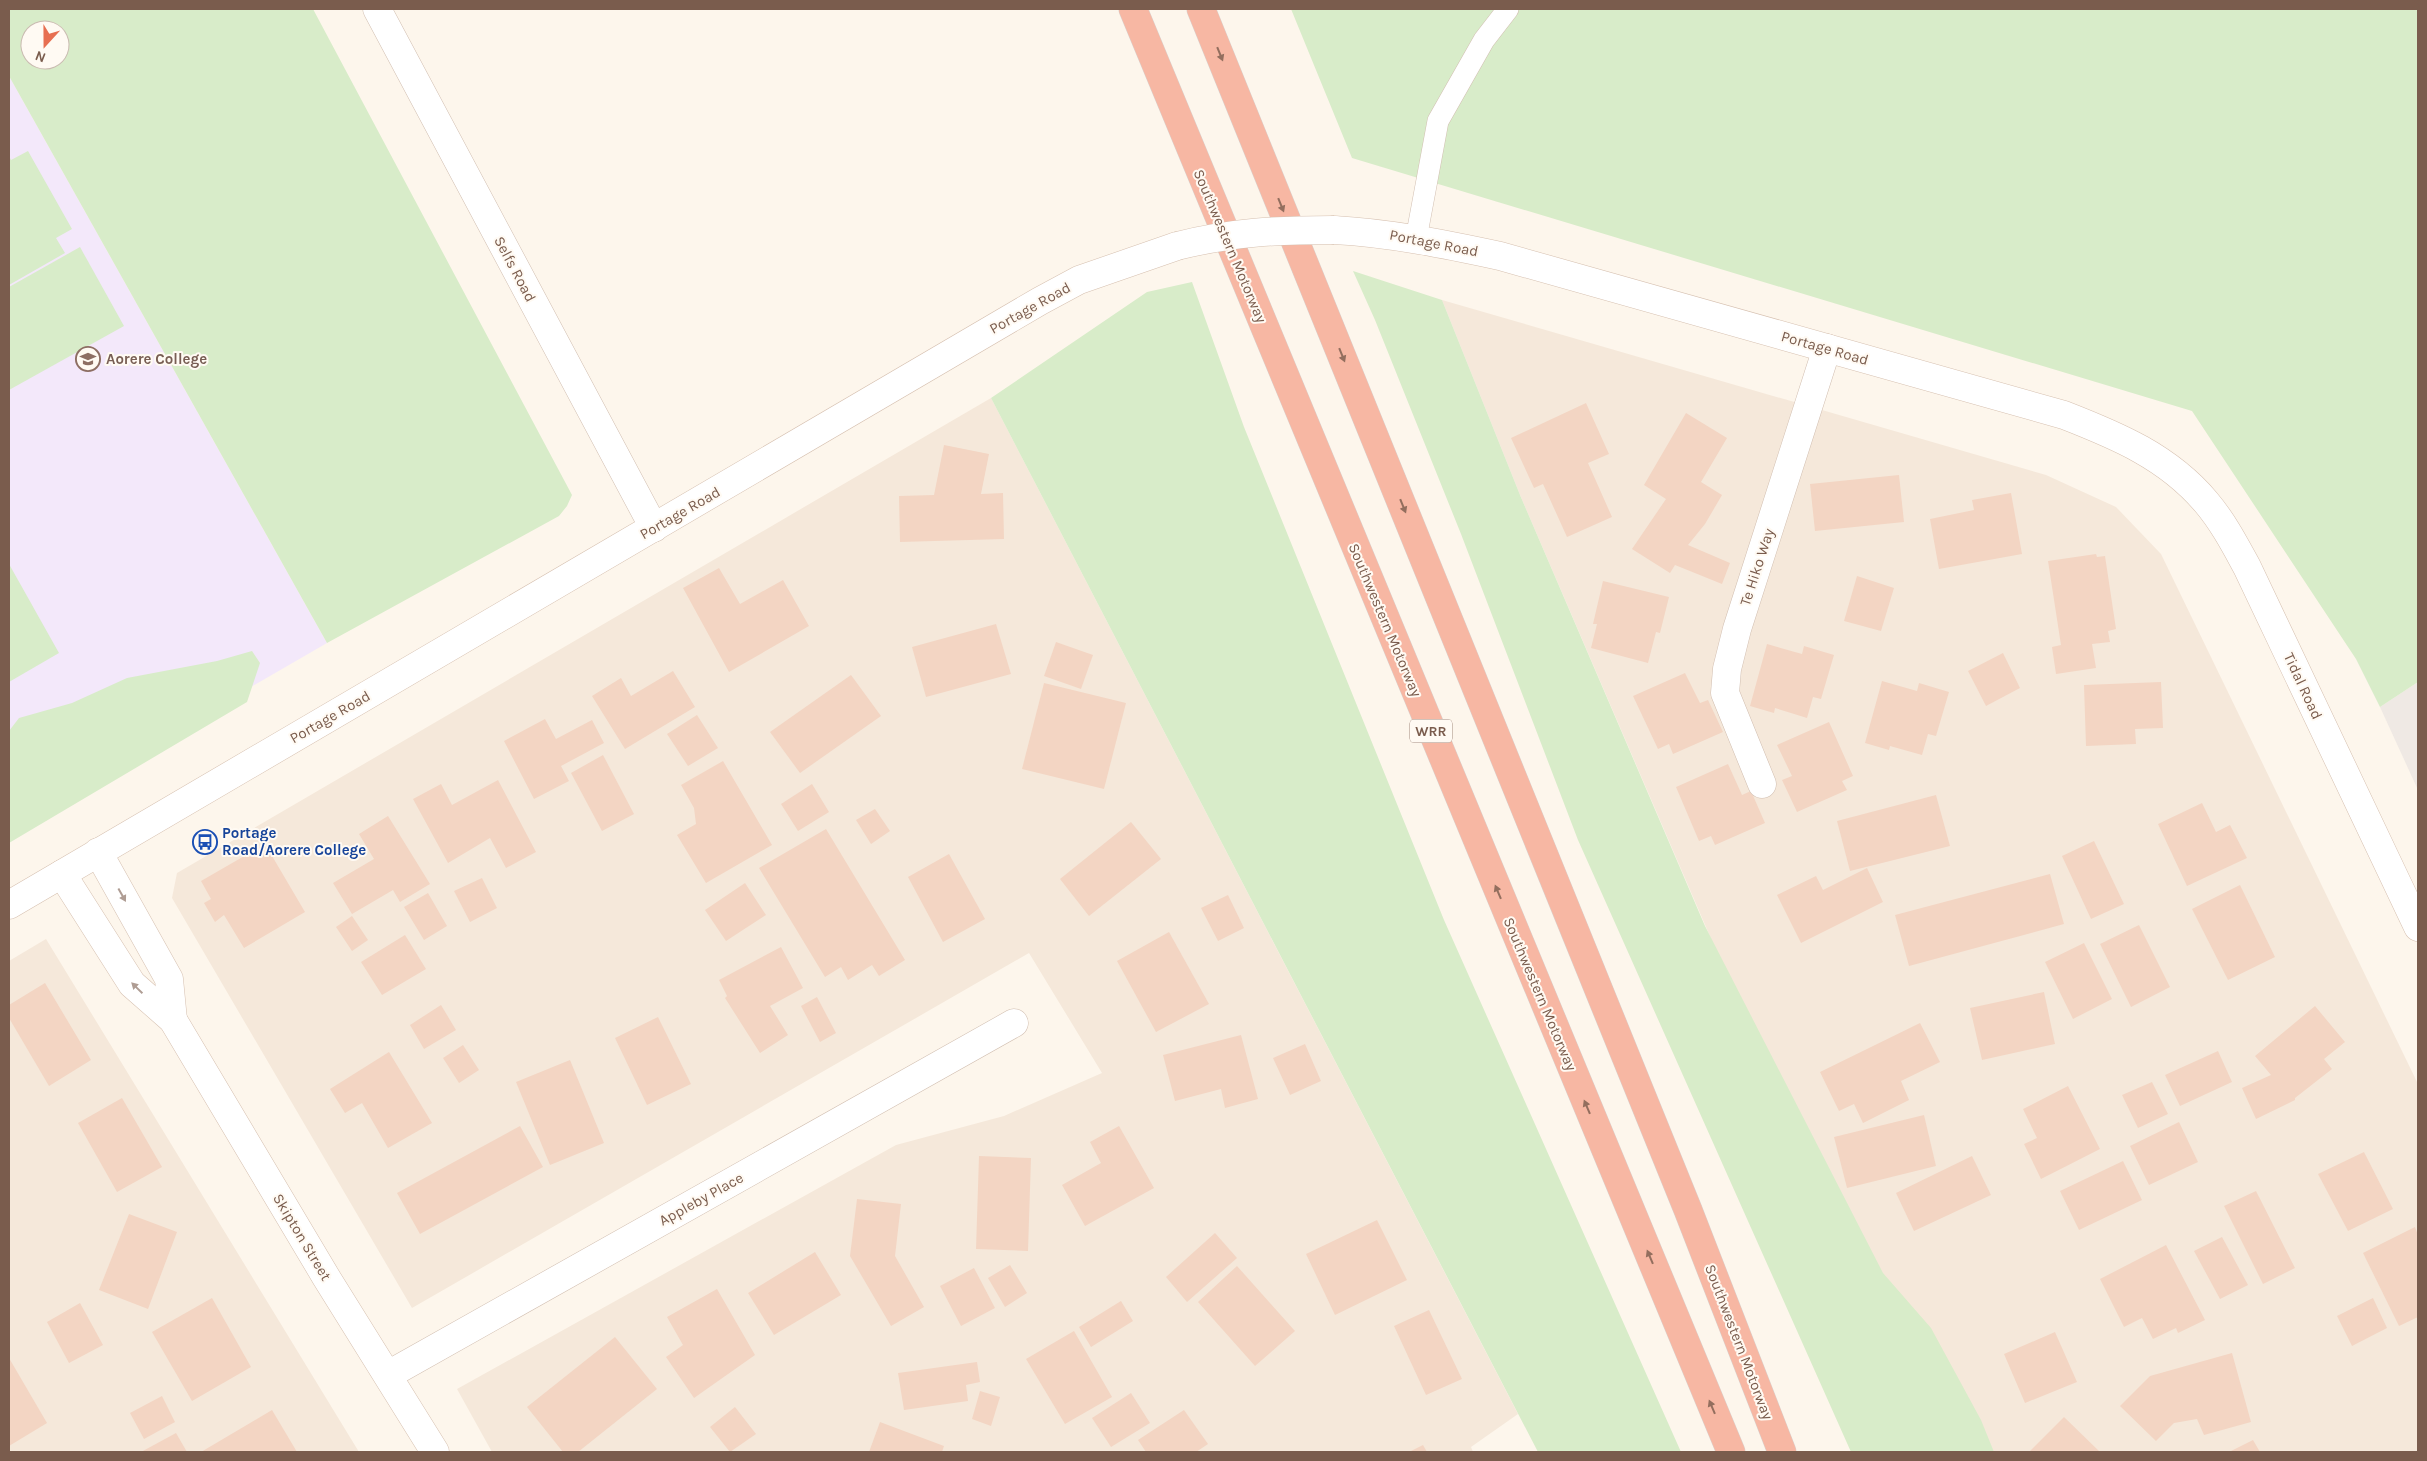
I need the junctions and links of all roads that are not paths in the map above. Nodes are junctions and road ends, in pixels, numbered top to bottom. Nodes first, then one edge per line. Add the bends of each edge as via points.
1 (377, 9) edge
2 (1133, 9) edge
3 (1201, 9) edge
4 (1508, 9) edge
5 (1416, 239) junction
6 (1827, 348) junction
7 (2163, 462) joint
8 (654, 528) junction
9 (1762, 784) dead end
10 (98, 852) junction
11 (62, 874) junction
12 (9, 905) edge
13 (2418, 927) edge
14 (173, 1020) junction
15 (1014, 1023) dead end
16 (388, 1375) junction
17 (435, 1452) edge
18 (1730, 1452) edge
19 (1782, 1452) edge

1 - 8 main road, Selfs Road
18 -> 2 highway, Southwestern Motorway / WRR
3 -> 19 highway, Southwestern Motorway via 1688,1210
4 - 5 lane via 1484,40 1438,121
5 - 6 main road, Portage Road via 1500,256
5 - 8 main road, Portage Road, bridge via 1334,230 1271,230 1221,236 1126,262 1079,280 1040,301
6 - 7 main road, Portage Road via 2064,415 2115,436
6 - 9 main road, Te Hiko Way via 1727,669 1725,692
7 - 13 main road, Tidal Road via 2186,480 2207,503 2231,538
8 - 10 main road, Portage Road
10 - 11 main road, Portage Road
10 -> 14 main road, Skipton Street via 169,979
11 - 12 main road, Portage Road
14 -> 11 main road, Skipton Street via 132,984
14 - 16 main road, Skipton Street
15 - 16 main road, Appleby Place
16 - 17 main road, Skipton Street

